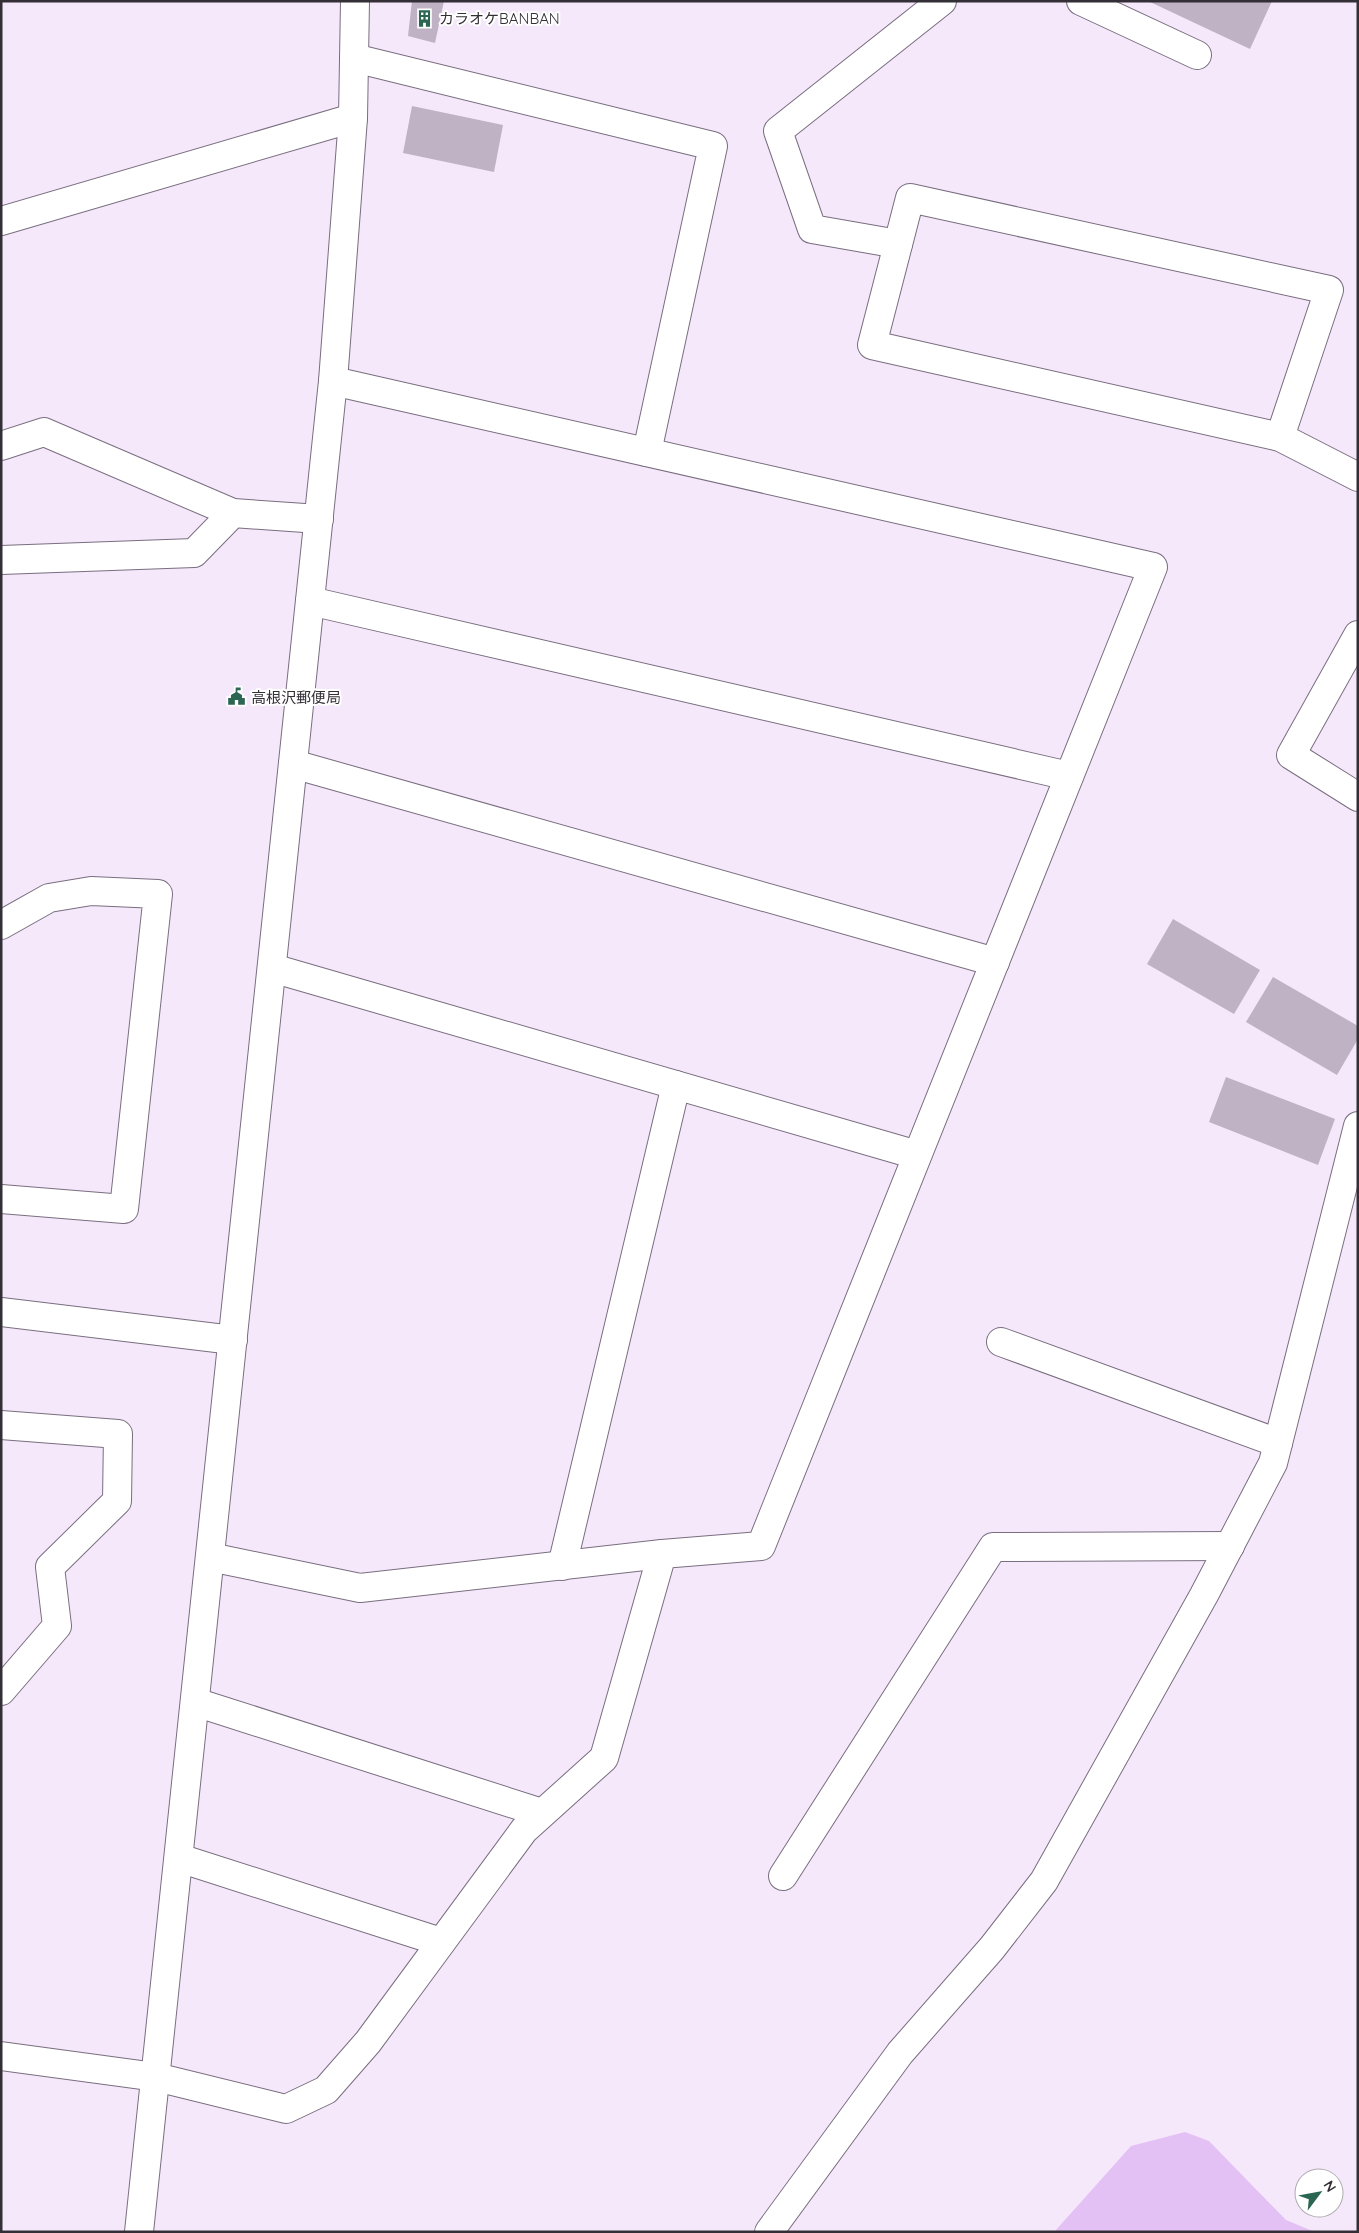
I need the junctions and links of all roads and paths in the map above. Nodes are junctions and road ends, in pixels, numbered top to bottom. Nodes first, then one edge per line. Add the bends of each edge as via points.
1 (355, 1) edge
2 (942, 1) edge
3 (1081, 1) edge
4 (1197, 56) dead end
5 (354, 58) junction
6 (353, 118) junction
7 (1, 221) edge
8 (898, 244) junction
9 (333, 381) junction
10 (1280, 437) junction
11 (1, 446) edge
12 (647, 452) junction
13 (1358, 477) edge
14 (234, 513) junction
15 (319, 519) junction
16 (1, 560) edge
17 (310, 601) junction
18 (1358, 635) edge
19 (293, 764) junction
20 (1069, 776) junction
21 (1358, 797) edge
22 (1, 926) edge
23 (995, 962) junction
24 (272, 968) junction
25 (676, 1085) junction
26 (1358, 1126) edge
27 (918, 1155) junction
28 (1, 1199) edge
29 (1, 1312) edge
30 (233, 1340) junction
31 (1001, 1342) dead end
32 (1, 1425) edge
33 (1278, 1443) junction
34 (1230, 1546) junction
35 (662, 1554) junction
36 (210, 1557) junction
37 (562, 1566) junction
38 (1, 1691) edge
39 (195, 1702) junction
40 (542, 1814) junction
41 (179, 1858) junction
42 (782, 1876) dead end
43 (441, 1942) junction
44 (1, 2056) edge
45 (156, 2077) junction
46 (139, 2232) edge
47 (769, 2232) edge

1 - 5 street
2 - 8 street via 778,131 812,229
3 - 4 street
5 - 6 street
5 - 12 street via 713,146
6 - 7 street
6 - 9 street
8 - 10 street via 872,345
8 - 10 street via 910,198 1330,290
9 - 12 street
9 - 15 street
10 - 13 street
11 - 14 street via 44,432
12 - 20 street via 1153,566
14 - 15 street
14 - 16 street via 194,553
15 - 17 street
17 - 19 street
17 - 20 street
18 - 21 street via 1292,755
19 - 23 street
19 - 24 street
20 - 23 street
22 - 28 street via 49,898 91,891 158,894 124,1208
23 - 27 street
24 - 25 street
24 - 30 street
25 - 27 street
25 - 37 street
26 - 33 street
27 - 35 street via 761,1546
29 - 30 street
30 - 36 street
31 - 33 street
32 - 38 street via 118,1434 117,1501 50,1567 57,1626
33 - 34 street via 1273,1463
34 - 42 street via 993,1547
34 - 47 street via 1044,1881 992,1948 900,2054
35 - 37 street
35 - 40 street via 604,1758
36 - 37 street via 360,1588
36 - 39 street
39 - 40 street
39 - 41 street
40 - 43 street via 524,1830
41 - 43 street
41 - 45 street
43 - 45 street via 368,2042 326,2090 286,2109
44 - 45 street
45 - 46 street

